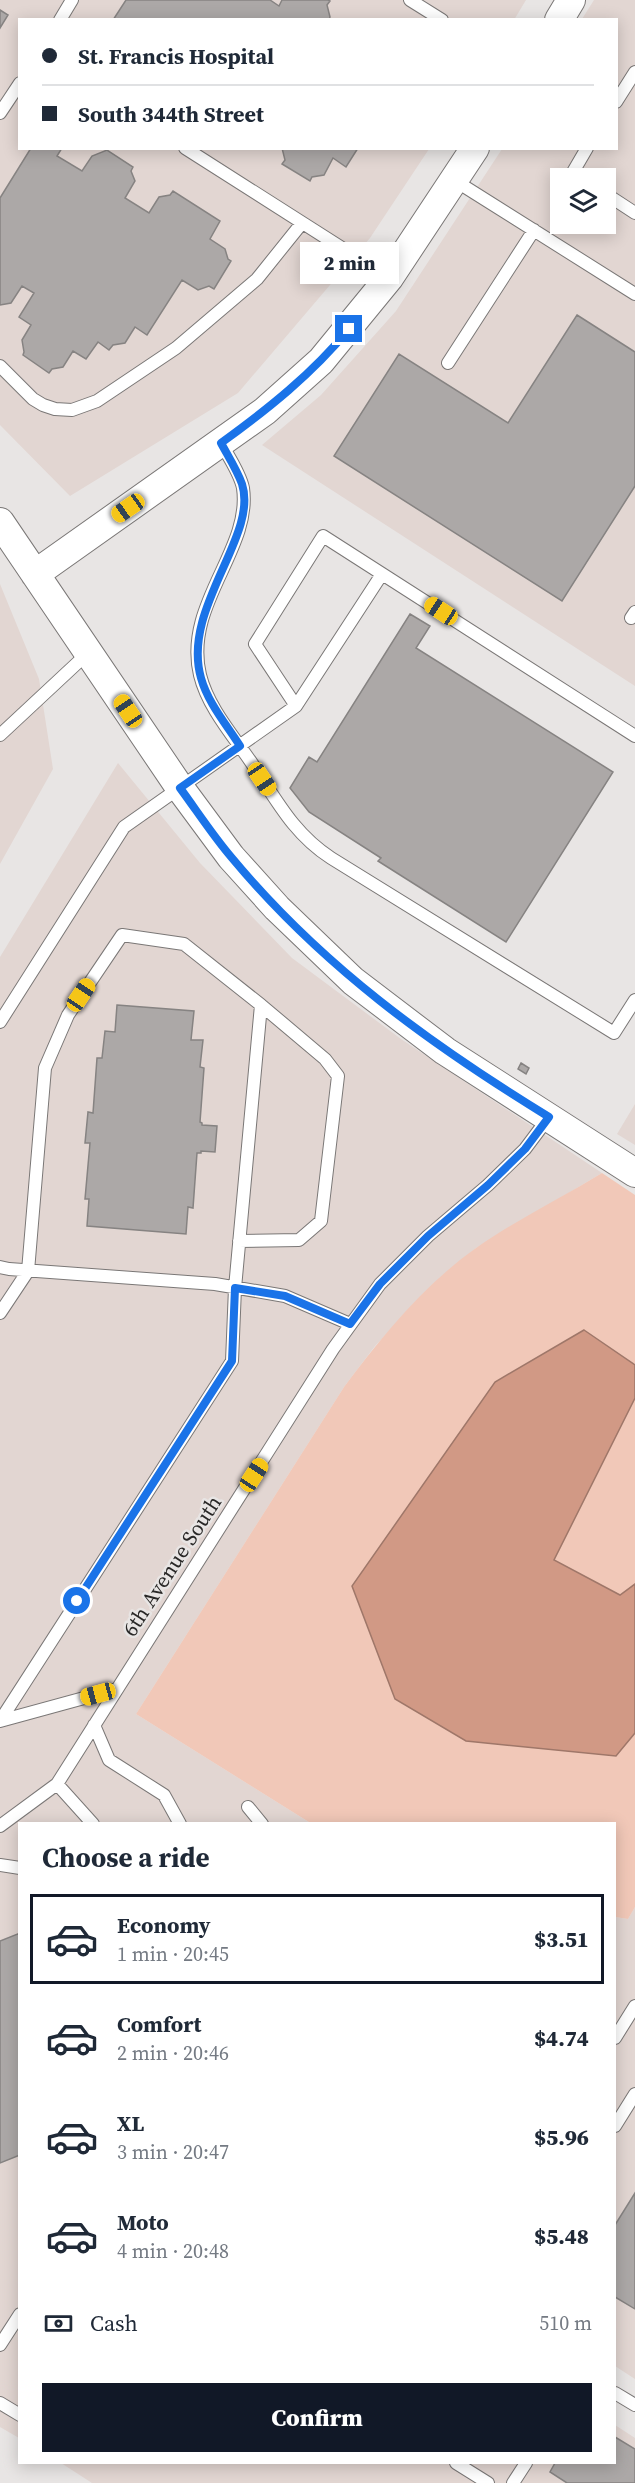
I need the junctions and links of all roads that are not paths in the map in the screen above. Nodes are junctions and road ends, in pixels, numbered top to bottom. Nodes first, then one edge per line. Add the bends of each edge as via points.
1 (72, 0) edge
2 (410, 0) edge
3 (571, 0) edge
4 (424, 4) edge
5 (61, 18) edge
6 (440, 18) edge
7 (560, 18) edge
8 (635, 72) edge
9 (18, 86) edge
10 (618, 99) edge
11 (0, 113) edge
12 (188, 150) edge
13 (474, 150) edge
14 (586, 150) edge
15 (575, 168) edge
16 (454, 180) junction
17 (616, 201) edge
18 (635, 213) edge
19 (302, 223) junction
20 (534, 230) junction
21 (388, 278) junction
22 (635, 294) edge
23 (448, 363) dead end
24 (0, 366) edge
25 (5, 381) edge
26 (221, 443) junction
27 (0, 522) edge
28 (35, 574) junction
29 (382, 574) junction
30 (88, 653) junction
31 (296, 706) junction
32 (0, 735) edge
33 (635, 736) edge
34 (240, 746) junction
35 (180, 788) junction
36 (635, 1000) edge
37 (261, 1005) junction
38 (0, 1022) edge
39 (549, 1117) junction
40 (635, 1173) edge
41 (239, 1241) junction
42 (0, 1267) edge
43 (28, 1271) junction
44 (235, 1288) junction
45 (0, 1313) edge
46 (350, 1324) junction
47 (117, 1689) junction
48 (0, 1721) edge
49 (94, 1725) junction
50 (57, 1784) junction
51 (248, 1807) dead end
52 (91, 1822) edge
53 (179, 1822) edge
54 (260, 1822) edge
55 (0, 1826) edge
56 (0, 1865) edge
57 (18, 1868) edge
58 (635, 2006) edge
59 (616, 2036) edge
60 (635, 2094) edge
61 (616, 2124) edge
62 (18, 2317) edge
63 (0, 2345) edge
64 (616, 2394) edge
65 (0, 2403) edge
66 (635, 2406) edge
67 (18, 2414) edge
68 (458, 2464) edge
69 (525, 2464) edge
70 (488, 2483) edge
71 (513, 2483) edge

1 - 5 lane
2 - 4 lane
3 - 7 street
4 - 6 lane
8 - 10 lane
9 - 11 lane
12 - 19 lane
13 - 16 street
14 - 15 lane
16 - 20 lane
16 - 21 street
17 - 18 lane
19 - 21 lane
19 - 25 lane via 257,279 176,348 97,401 72,410 55,409
20 - 22 lane
20 - 23 lane
21 - 26 street via 321,361 265,411
24 - 25 lane
26 - 28 street
26 - 34 lane via 242,484 243,510 204,612 197,645 198,662 206,692
27 - 28 street
28 - 30 street
29 - 31 lane
29 - 31 lane via 323,536 255,644
29 - 33 lane
30 - 32 lane
30 - 35 street
31 - 34 lane
34 - 35 lane
34 - 36 lane via 295,828 331,858 614,1033
35 - 38 lane via 124,827
35 - 39 street via 231,857 346,975 445,1051
37 - 41 lane
37 - 41 lane via 325,1059 338,1076 321,1221 299,1240
37 - 43 lane via 184,944 122,935 68,1015 45,1068
39 - 40 street
39 - 46 lane, 6th Avenue South via 525,1149 380,1284
41 - 44 lane
42 - 43 lane
43 - 44 lane
43 - 45 lane
44 - 46 lane via 285,1296
44 - 48 lane via 232,1361
46 - 47 lane, 6th Avenue South
47 - 48 lane
47 - 49 lane, 6th Avenue South
49 - 50 lane, 6th Avenue South
49 - 53 lane via 109,1760 164,1796
50 - 52 lane
50 - 55 lane
51 - 54 lane
56 - 57 lane
58 - 59 lane
60 - 61 lane
62 - 63 lane
64 - 66 lane
65 - 67 lane
68 - 70 lane
69 - 71 lane

